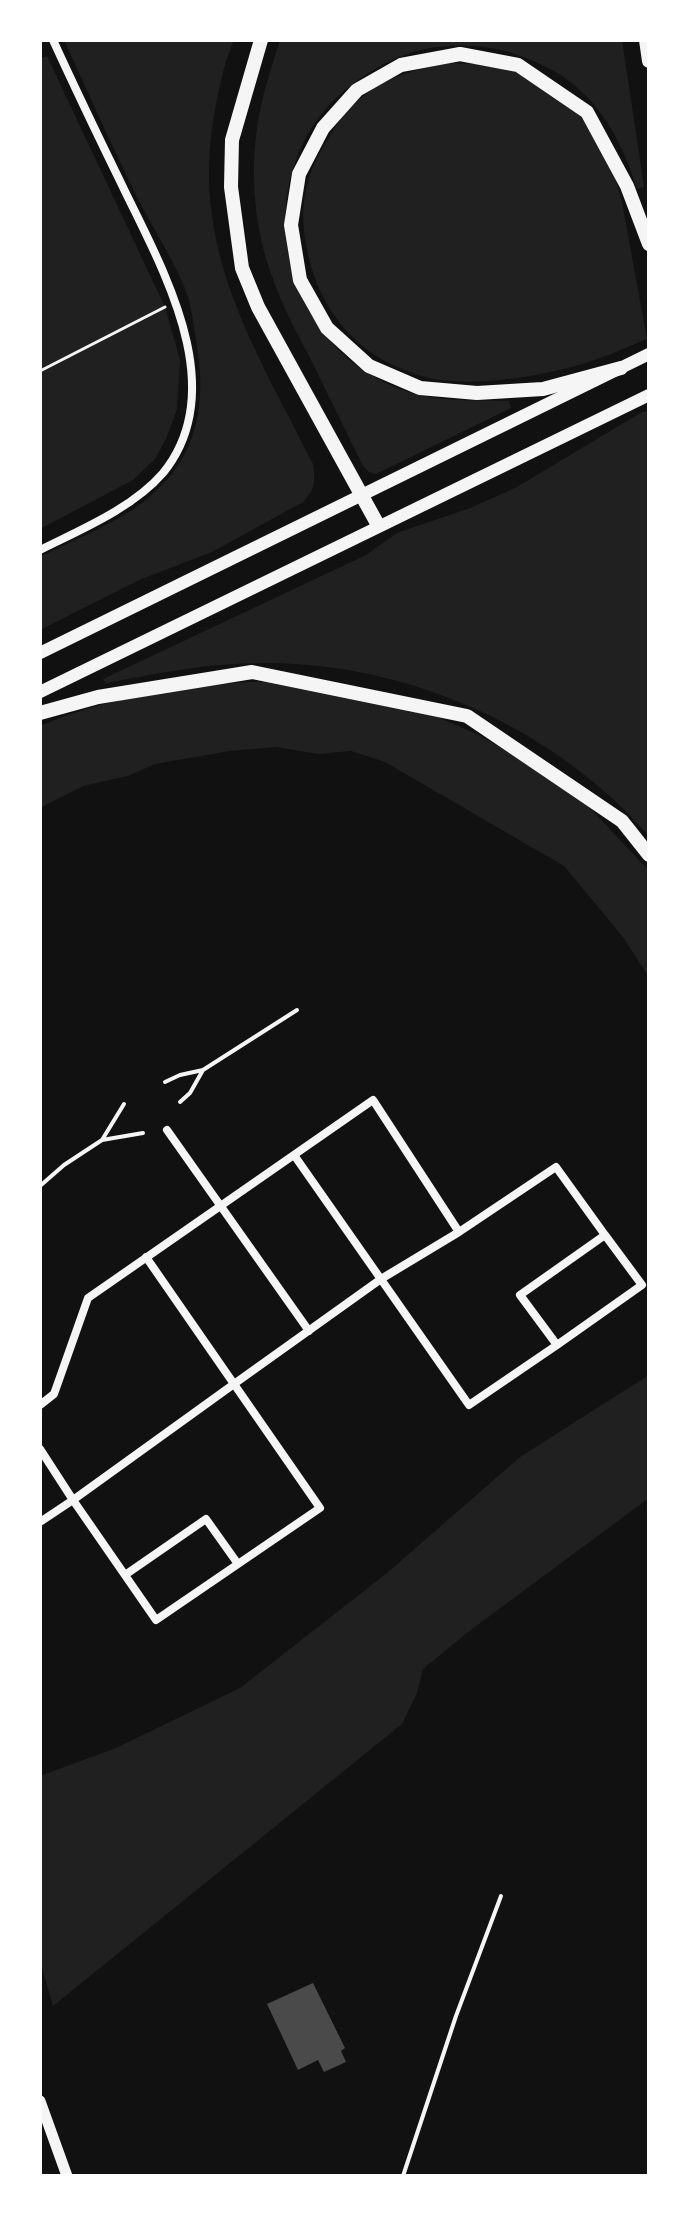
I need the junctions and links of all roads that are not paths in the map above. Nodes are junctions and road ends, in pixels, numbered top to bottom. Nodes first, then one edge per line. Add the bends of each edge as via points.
1 (53, 40) edge
2 (261, 40) edge
3 (646, 40) edge
4 (649, 61) edge
5 (649, 244) edge
6 (649, 354) edge
7 (621, 368) junction
8 (646, 396) edge
9 (362, 496) junction
10 (378, 525) junction
11 (40, 550) edge
12 (40, 653) edge
13 (40, 692) edge
14 (40, 713) edge
15 (649, 855) edge
16 (297, 1010) dead end
17 (203, 1070) junction
18 (165, 1082) dead end
19 (180, 1102) dead end
20 (124, 1104) dead end
21 (167, 1130) dead end
22 (143, 1133) dead end
23 (102, 1140) junction
24 (294, 1155) junction
25 (40, 1186) edge
26 (220, 1206) junction
27 (459, 1232) junction
28 (605, 1235) junction
29 (146, 1257) junction
30 (381, 1279) junction
31 (309, 1331) junction
32 (557, 1345) junction
33 (234, 1384) junction
34 (40, 1405) edge
35 (40, 1449) edge
36 (73, 1500) junction
37 (40, 1522) edge
38 (238, 1564) junction
39 (125, 1575) junction
40 (501, 1896) dead end
41 (40, 2101) edge
42 (67, 2176) edge
43 (403, 2176) edge

1 - 11 street via 176,301 192,371 190,414 163,472 142,493
2 - 9 highway via 232,140 231,187 242,268 258,307
3 - 4 highway
5 - 7 highway via 627,186 587,112 518,65 460,54 401,65 357,90 323,128 299,174 291,225 300,280 327,328 369,366 420,388 477,393 543,389
6 - 7 main road
7 - 9 main road
8 - 10 main road
9 - 10 highway
9 - 12 main road
10 - 13 main road
14 - 15 highway via 98,697 252,672 467,716 622,821
16 - 17 lane
17 - 18 lane
17 - 19 lane
20 - 23 lane
21 - 26 street
22 - 23 lane
23 - 25 lane
24 - 26 street
24 - 27 street via 373,1100
24 - 30 street
26 - 29 street
26 - 31 street
27 - 28 street via 556,1167
27 - 30 street
28 - 32 street via 520,1295
28 - 32 street via 642,1285
29 - 33 street
29 - 34 street via 88,1298 54,1394
30 - 31 street
30 - 32 street via 469,1405
31 - 33 street
33 - 36 street
33 - 38 street via 320,1508
35 - 36 street
36 - 37 street
36 - 39 street
38 - 39 street via 206,1519
38 - 39 street via 156,1620
40 - 43 lane
41 - 42 main road

